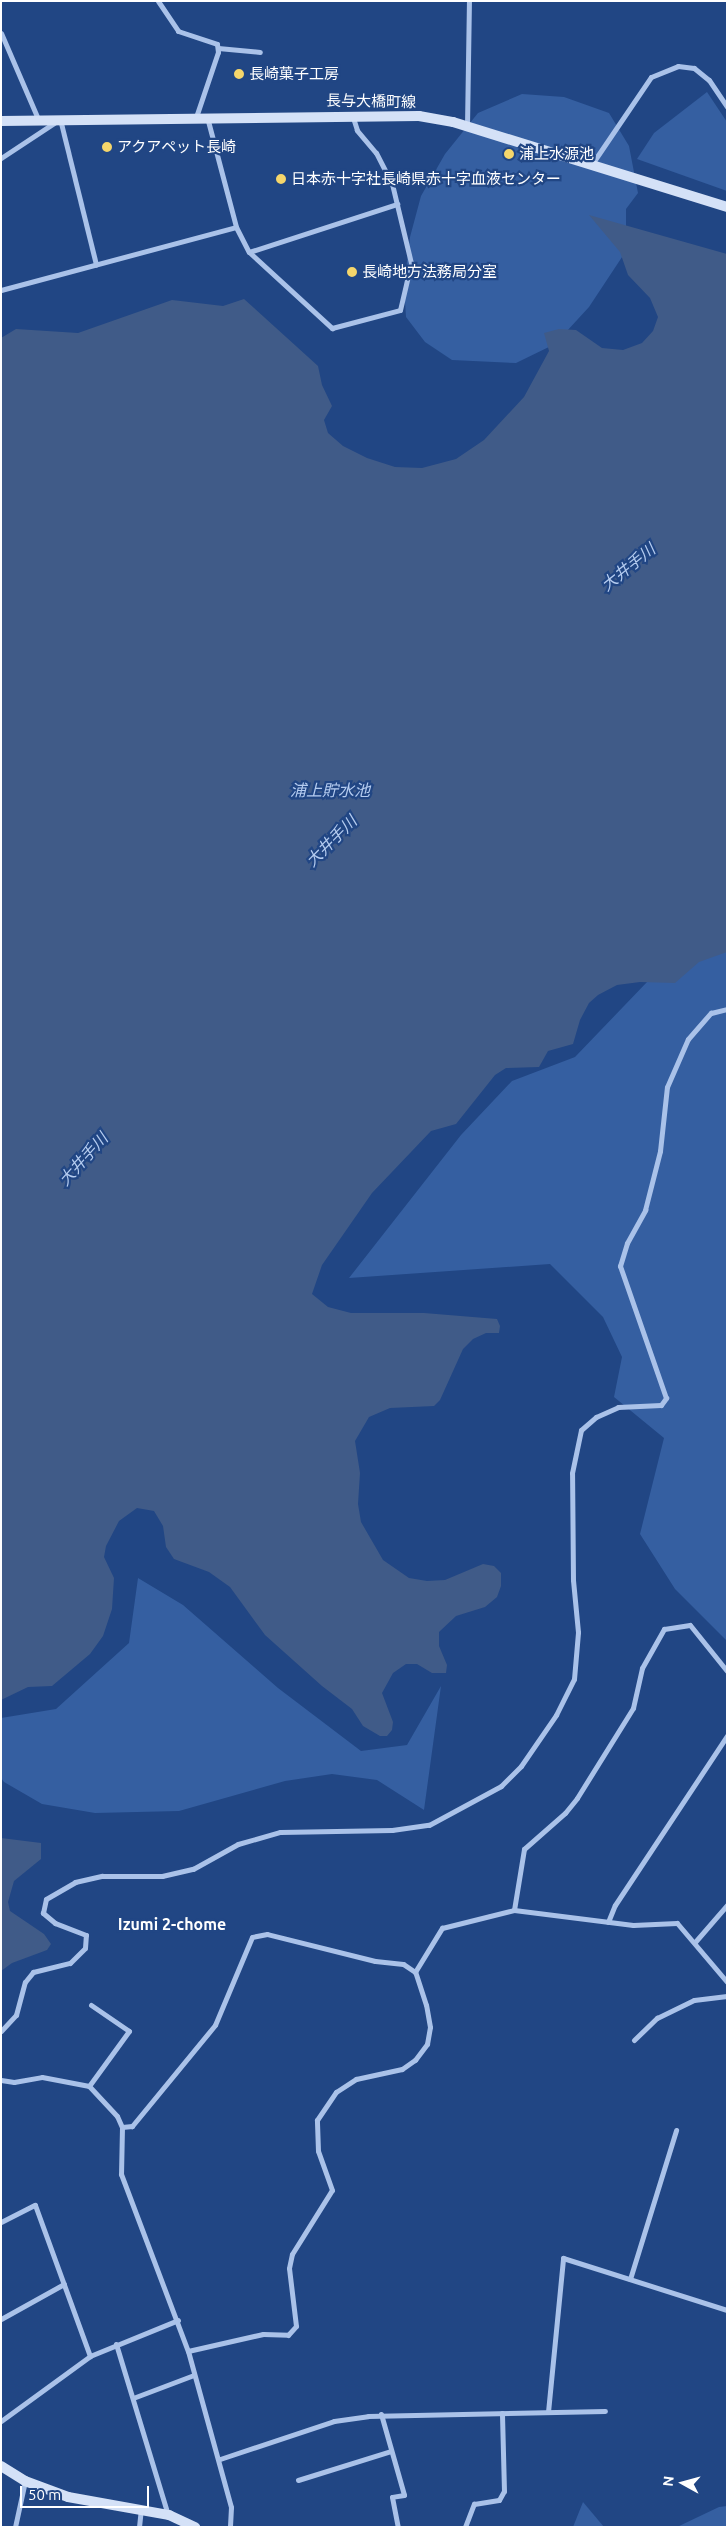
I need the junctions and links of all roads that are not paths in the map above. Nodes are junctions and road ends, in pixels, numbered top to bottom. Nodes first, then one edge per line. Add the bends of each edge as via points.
1 (158, 1) edge
2 (469, 1) edge
3 (1, 33) edge
4 (218, 48) junction
5 (260, 52) dead end
6 (727, 107) edge
7 (352, 115) junction
8 (196, 117) junction
9 (207, 117) junction
10 (38, 119) junction
11 (60, 119) junction
12 (1, 121) edge
13 (467, 126) junction
14 (1, 158) edge
15 (592, 164) junction
16 (397, 204) junction
17 (727, 207) edge
18 (236, 227) junction
19 (249, 252) junction
20 (96, 265) junction
21 (1, 290) edge
22 (727, 1008) edge
23 (727, 1671) edge
24 (727, 1736) edge
25 (727, 1905) edge
26 (514, 1910) junction
27 (608, 1922) junction
28 (695, 1942) junction
29 (415, 1972) junction
30 (727, 1982) edge
31 (727, 1996) edge
32 (91, 2004) dead end
33 (1, 2031) edge
34 (634, 2040) dead end
35 (1, 2080) edge
36 (89, 2086) junction
37 (122, 2127) junction
38 (676, 2130) dead end
39 (1, 2222) edge
40 (630, 2279) junction
41 (64, 2284) junction
42 (727, 2310) edge
43 (1, 2319) edge
44 (178, 2320) junction
45 (116, 2344) junction
46 (188, 2351) junction
47 (90, 2356) junction
48 (194, 2376) junction
49 (133, 2398) junction
50 (605, 2411) dead end
51 (548, 2412) junction
52 (502, 2413) junction
53 (381, 2414) junction
54 (1, 2421) edge
55 (392, 2451) junction
56 (220, 2459) junction
57 (1, 2466) edge
58 (298, 2480) dead end
59 (26, 2481) junction
60 (141, 2509) junction
61 (169, 2515) junction
62 (15, 2527) edge
63 (139, 2527) edge
64 (195, 2527) edge
65 (230, 2527) edge
66 (398, 2527) edge
67 (465, 2527) edge

1 - 4 street via 172,26 211,40
2 - 13 street
3 - 10 street
4 - 5 street
4 - 8 street
6 - 15 street via 709,80 694,68 678,66 651,77
7 - 9 main road, 長与大橋町線
7 - 13 main road, 長与大橋町線 via 419,116
7 - 16 street via 357,130 376,152 392,184
8 - 9 main road, 長与大橋町線
8 - 11 main road, 長与大橋町線
9 - 18 street
10 - 11 main road, 長与大橋町線
10 - 12 main road, 長与大橋町線
11 - 14 street
11 - 20 street
13 - 15 main road, 長与大橋町線
15 - 17 main road, 長与大橋町線
16 - 19 street
16 - 19 street via 410,263 400,310 332,328
18 - 19 street
18 - 20 street
20 - 21 street
22 - 33 street via 711,1013 688,1039 667,1087 660,1151 645,1210 627,1243 620,1266 666,1398 661,1405 618,1407 596,1417 581,1430 572,1473 573,1580 578,1632 574,1679 556,1714 521,1766 501,1786 429,1825 392,1830 280,1832 238,1844 193,1869 162,1876 102,1876 75,1882 46,1899 43,1913 55,1923 86,1935 85,1948 70,1963 33,1972 25,1982 16,2015
23 - 26 street via 690,1625 664,1630 642,1668 633,1708 578,1798 524,1849
24 - 27 street via 636,1871
25 - 28 street
26 - 27 street
26 - 29 street via 442,1928
27 - 28 street via 677,1923
28 - 30 street
29 - 37 street via 403,1964 375,1961 267,1934 252,1937 215,2025 132,2126
29 - 46 street via 430,2027 427,2044 415,2060 402,2069 356,2078 342,2088 317,2120 318,2151 332,2190 292,2254 289,2268 296,2326 288,2335 263,2334
31 - 34 street via 694,2000 656,2018
32 - 36 street via 129,2031
35 - 36 street via 14,2082 42,2077
36 - 37 street via 117,2116
37 - 44 street via 121,2174
38 - 40 street
39 - 41 street via 34,2205
40 - 42 street
40 - 51 street via 563,2258
41 - 43 street
41 - 47 street
44 - 45 street
44 - 46 street
45 - 47 street
45 - 49 street
46 - 48 street
47 - 54 street
48 - 49 street
48 - 56 street
49 - 61 street
50 - 51 street
51 - 52 street
52 - 53 street
52 - 67 street via 504,2491 499,2500 474,2504
53 - 55 street
53 - 56 street via 334,2421
55 - 58 street
55 - 66 street via 404,2495 392,2497
56 - 65 street via 231,2507
57 - 59 main road
59 - 60 main road via 68,2497
59 - 62 street
60 - 61 main road
60 - 63 street
61 - 64 main road

